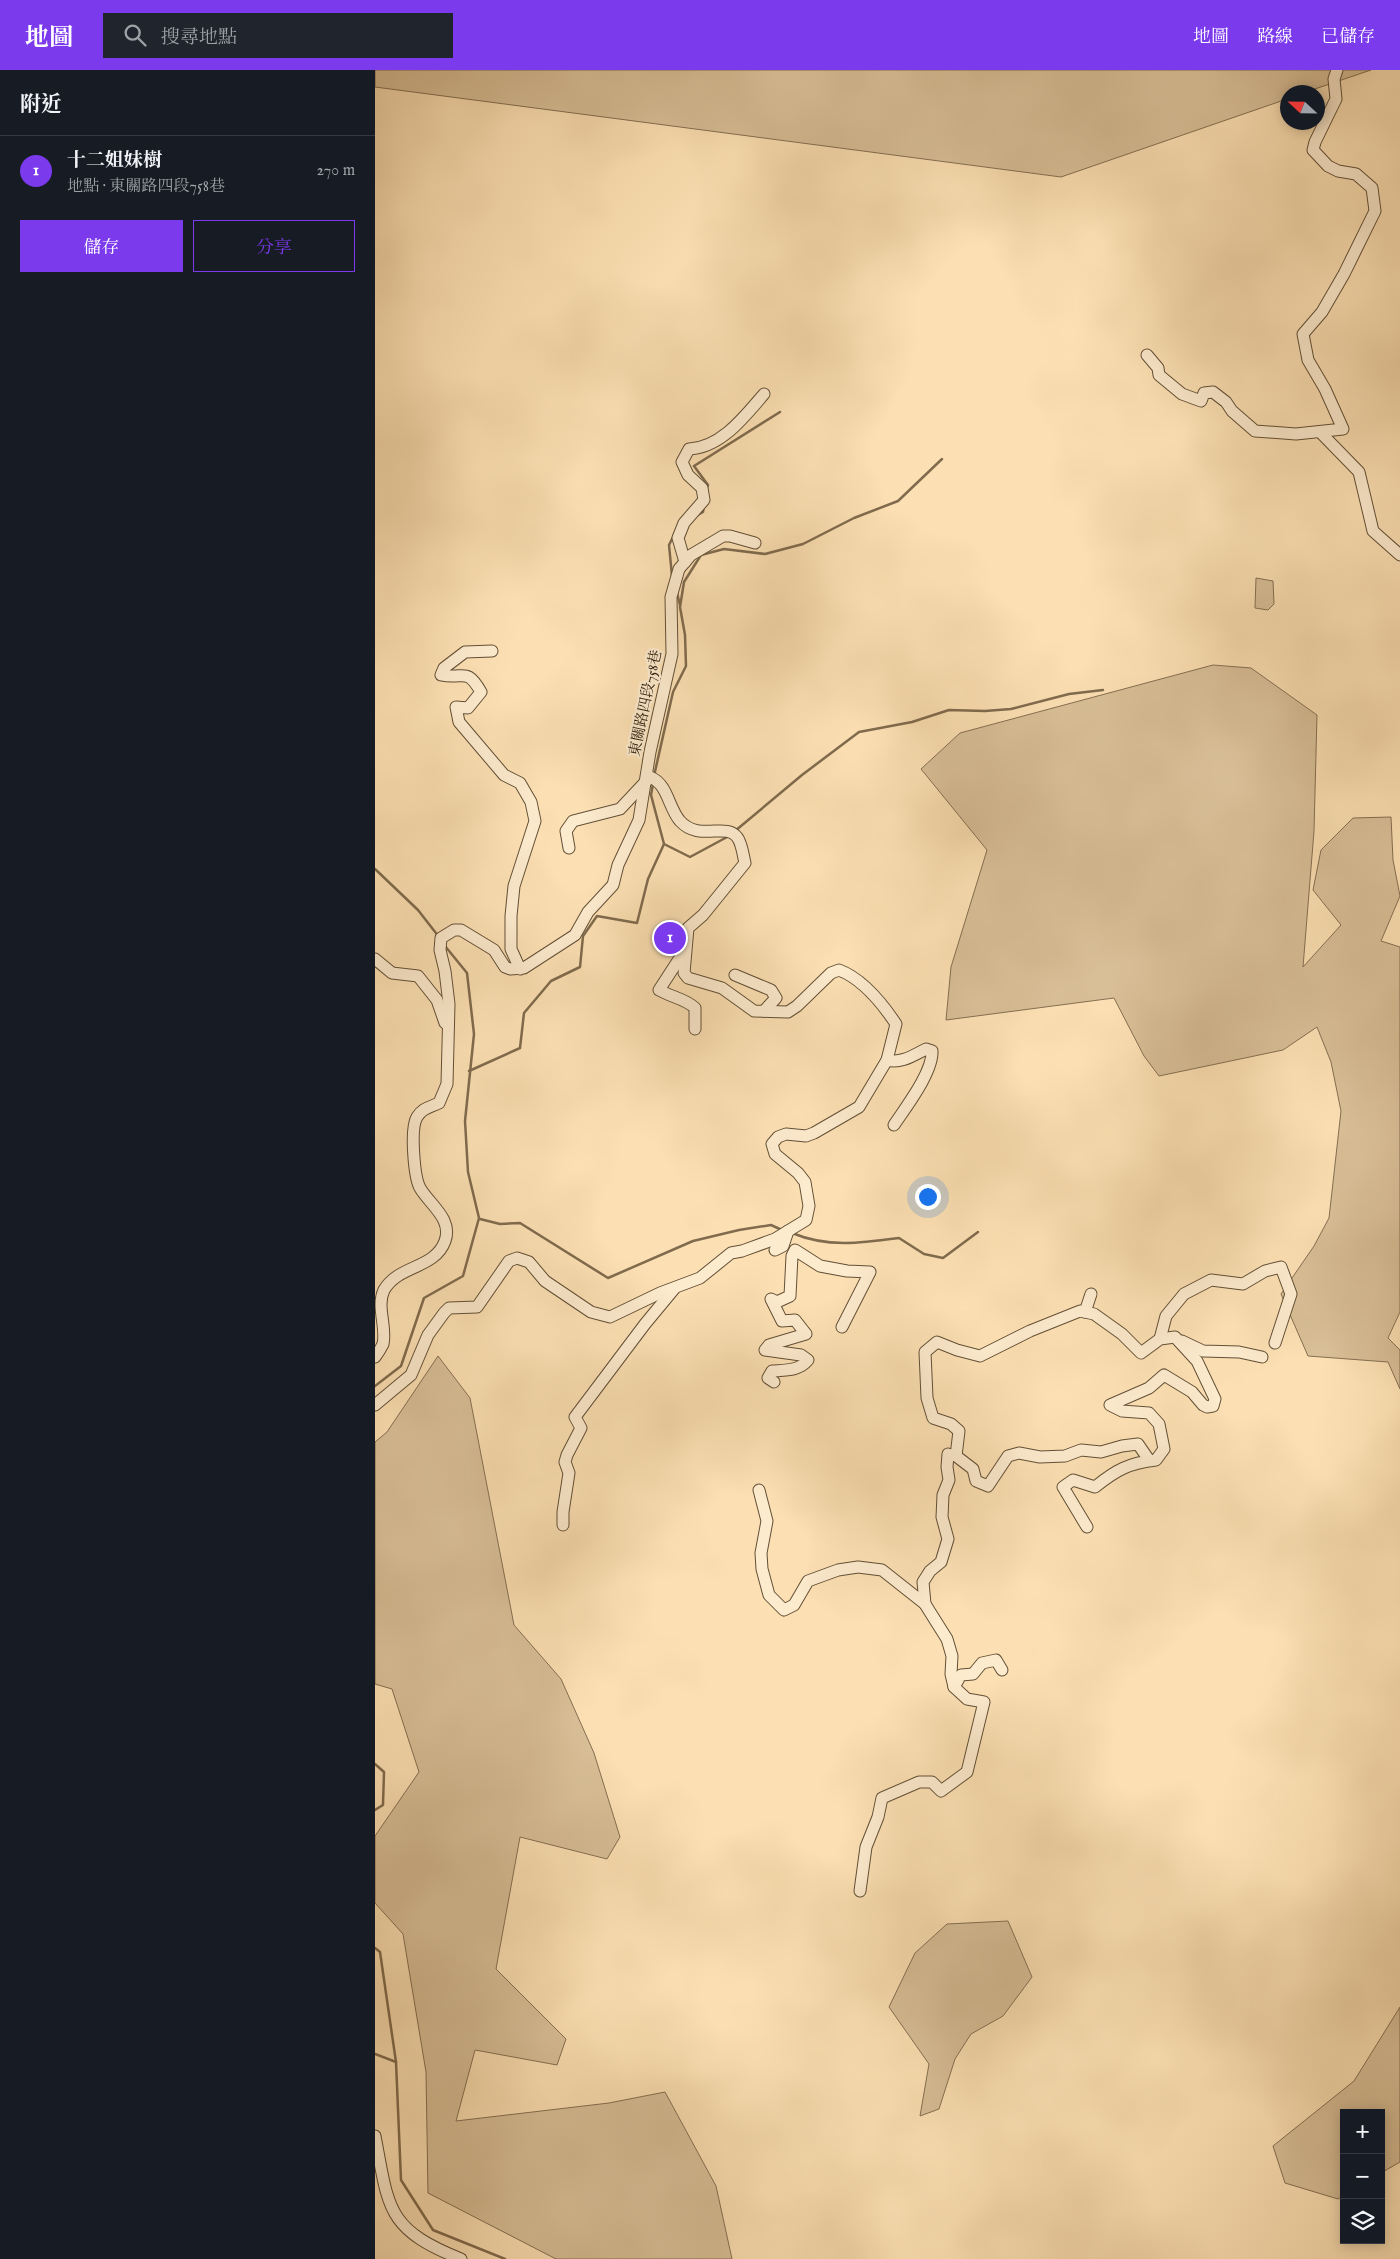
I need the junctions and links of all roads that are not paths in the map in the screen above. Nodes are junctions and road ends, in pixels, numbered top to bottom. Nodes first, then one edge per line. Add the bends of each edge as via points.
1 (1337, 70) edge
2 (1147, 356) dead end
3 (764, 394) dead end
4 (1320, 432) junction
5 (755, 543) dead end
6 (1400, 555) edge
7 (685, 562) junction
8 (492, 651) dead end
9 (645, 781) junction
10 (569, 848) dead end
11 (686, 948) junction
12 (375, 960) edge
13 (519, 968) junction
14 (735, 975) dead end
15 (764, 1011) junction
16 (695, 1029) dead end
17 (448, 1030) junction
18 (887, 1060) junction
19 (894, 1125) dead end
20 (788, 1231) junction
21 (775, 1250) dead end
22 (795, 1250) junction
23 (675, 1288) junction
24 (1091, 1294) dead end
25 (1085, 1312) junction
26 (842, 1327) dead end
27 (1175, 1337) junction
28 (1159, 1339) junction
29 (1275, 1343) dead end
30 (375, 1357) edge
31 (1262, 1357) dead end
32 (774, 1382) dead end
33 (375, 1405) edge
34 (956, 1456) junction
35 (1149, 1460) junction
36 (759, 1490) dead end
37 (563, 1525) dead end
38 (1087, 1527) dead end
39 (925, 1604) junction
40 (1002, 1670) dead end
41 (954, 1688) junction
42 (860, 1891) dead end
43 (375, 2136) edge
44 (461, 2259) edge

1 - 4 street via 1336,99 1313,150 1328,166 1355,174 1372,188 1375,211 1331,297 1303,334 1308,360 1343,429
2 - 4 street via 1158,368 1159,375 1182,394 1201,401 1204,393 1213,392 1255,430 1296,434
3 - 7 street via 738,425 700,448 689,449 682,462 688,475 702,488 704,500 683,524 679,538
4 - 6 street via 1359,472 1373,531
5 - 7 street, 東關路四段758巷 via 723,536
7 - 9 street, 東關路四段758巷 via 679,569 671,597 672,654
8 - 13 street via 465,652 444,668 441,675 461,674 473,678 481,692 467,708 456,707 459,722 504,775 520,783 531,802 535,821 513,886 511,948
9 - 10 street, 東關路四段758巷 via 620,809 573,822 566,831
9 - 11 street, 東關路四段758巷 via 650,777 659,781 680,821 691,828 709,832 724,829 733,833 738,838 745,863 703,915 688,928
9 - 13 street, 東關路四段758巷 via 639,820 618,864 613,885 588,912 575,935 524,968
11 - 15 street, 東關路四段758巷 via 684,973 688,978 722,988 754,1011
11 - 16 street via 659,990 689,1002 695,1008
12 - 17 street via 392,973 418,976 437,1000
13 - 17 street via 505,966 494,950 461,930 454,930 440,942 449,1004
14 - 15 street via 771,990 776,998
15 - 18 street, 東關路四段758巷 via 788,1012 831,973 839,970 851,974 881,1003 896,1024
17 - 30 street via 447,1084 439,1103 423,1109 417,1116 412,1136 419,1186 444,1218 447,1229 445,1241 430,1260 397,1275 384,1292 383,1345
18 - 19 street via 905,1059 926,1049 932,1051 933,1058
18 - 20 street, 東關路四段758巷 via 859,1106 806,1136 786,1134 772,1144 775,1154 805,1182 808,1215 806,1220
20 - 21 street via 783,1246
20 - 22 street
20 - 23 street, 東關路四段758巷 via 775,1239 731,1253 701,1278
22 - 26 street via 819,1266 870,1272
22 - 32 street via 790,1296 777,1302 771,1299 782,1321 795,1320 806,1334 769,1345 765,1350 801,1354 808,1360 792,1370 772,1371 768,1378
23 - 33 street, 東關路四段758巷 via 609,1317 591,1312 556,1289 529,1262 517,1258 509,1260 477,1307 449,1308 443,1313 428,1335 411,1375
23 - 37 street via 575,1417 581,1428 565,1462 569,1473
24 - 25 street
25 - 28 street via 1094,1314 1122,1334 1141,1353
25 - 34 street via 1080,1311 1030,1331 980,1356 937,1342 925,1352 929,1405 933,1418 951,1424 959,1431
27 - 28 street
27 - 31 street via 1203,1351 1239,1352
27 - 35 street via 1197,1361 1215,1398 1213,1406 1207,1407 1192,1392 1164,1375 1149,1388 1110,1405 1122,1411 1149,1413 1159,1424 1164,1449 1156,1460
28 - 29 street via 1166,1316 1184,1294 1211,1280 1243,1284 1265,1271 1281,1267 1291,1294
34 - 35 street via 973,1469 976,1481 988,1486 1008,1456 1019,1453 1040,1457 1065,1456 1081,1450 1101,1452 1139,1444
34 - 39 street via 948,1454 949,1480 943,1496 942,1517 948,1539 945,1554 923,1582
35 - 38 street via 1115,1471 1095,1487 1073,1480 1063,1487
36 - 39 street via 767,1520 761,1553 762,1569 769,1594 784,1610 793,1605 808,1581 838,1570 858,1567 882,1570
39 - 41 street via 947,1639 952,1656
40 - 41 street via 996,1660 982,1663 973,1674 961,1675
41 - 42 street via 967,1700 984,1702 967,1772 941,1791 932,1782 919,1782 882,1798 866,1847
43 - 44 street via 387,2198 398,2221 432,2248

